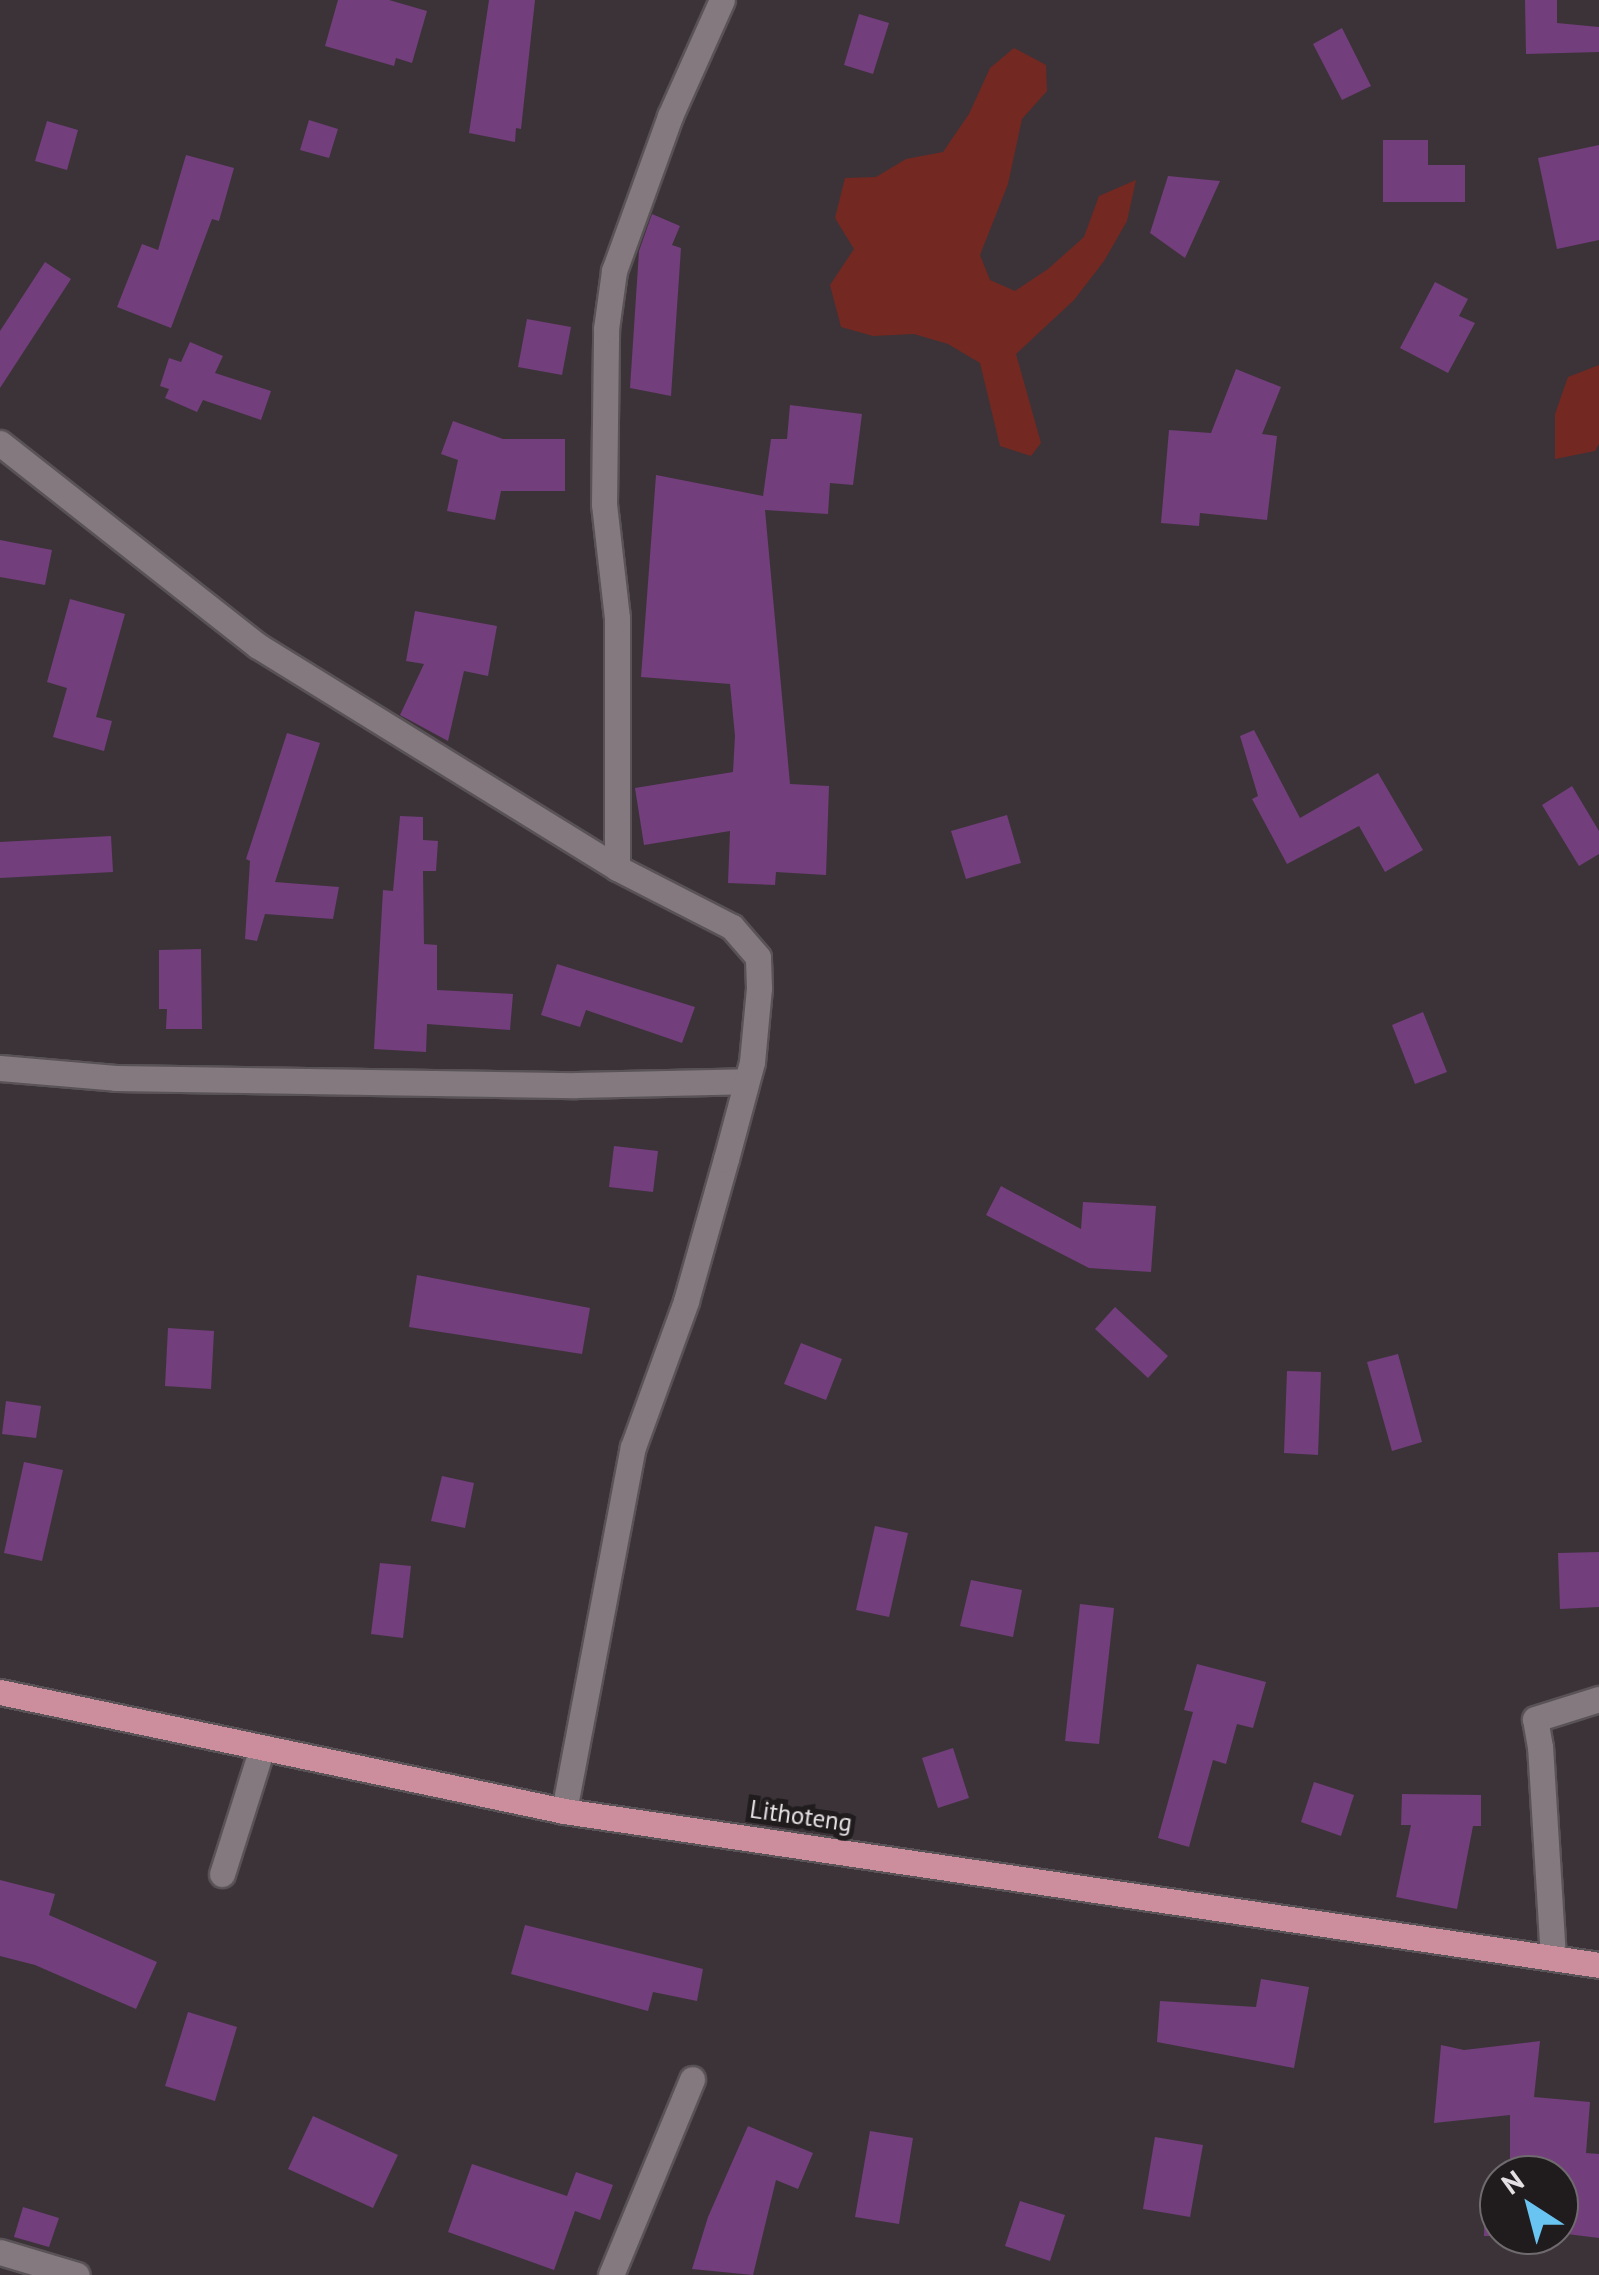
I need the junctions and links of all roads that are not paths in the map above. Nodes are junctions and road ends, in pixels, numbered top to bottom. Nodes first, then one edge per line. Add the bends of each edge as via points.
1 (722, 0) edge
2 (0, 443) edge
3 (617, 868) junction
4 (0, 1068) edge
5 (746, 1081) junction
6 (0, 1692) edge
7 (1599, 1700) edge
8 (262, 1748) junction
9 (564, 1811) junction
10 (222, 1874) dead end
11 (1553, 1958) junction
12 (1599, 1965) edge
13 (692, 2079) dead end
14 (0, 2252) edge
15 (76, 2275) edge
16 (611, 2275) edge

1 - 3 street via 670,116 614,272 606,328 604,504 617,618
2 - 3 street via 258,646
3 - 5 street via 732,927 758,957
4 - 5 street via 135,1078
5 - 9 street via 686,1301 633,1447
6 - 8 main road, Lithoteng
7 - 11 street via 1534,1719
8 - 9 main road, Lithoteng
8 - 10 street
9 - 11 main road, Lithoteng
11 - 12 main road, Lithoteng
13 - 16 street
14 - 15 street

